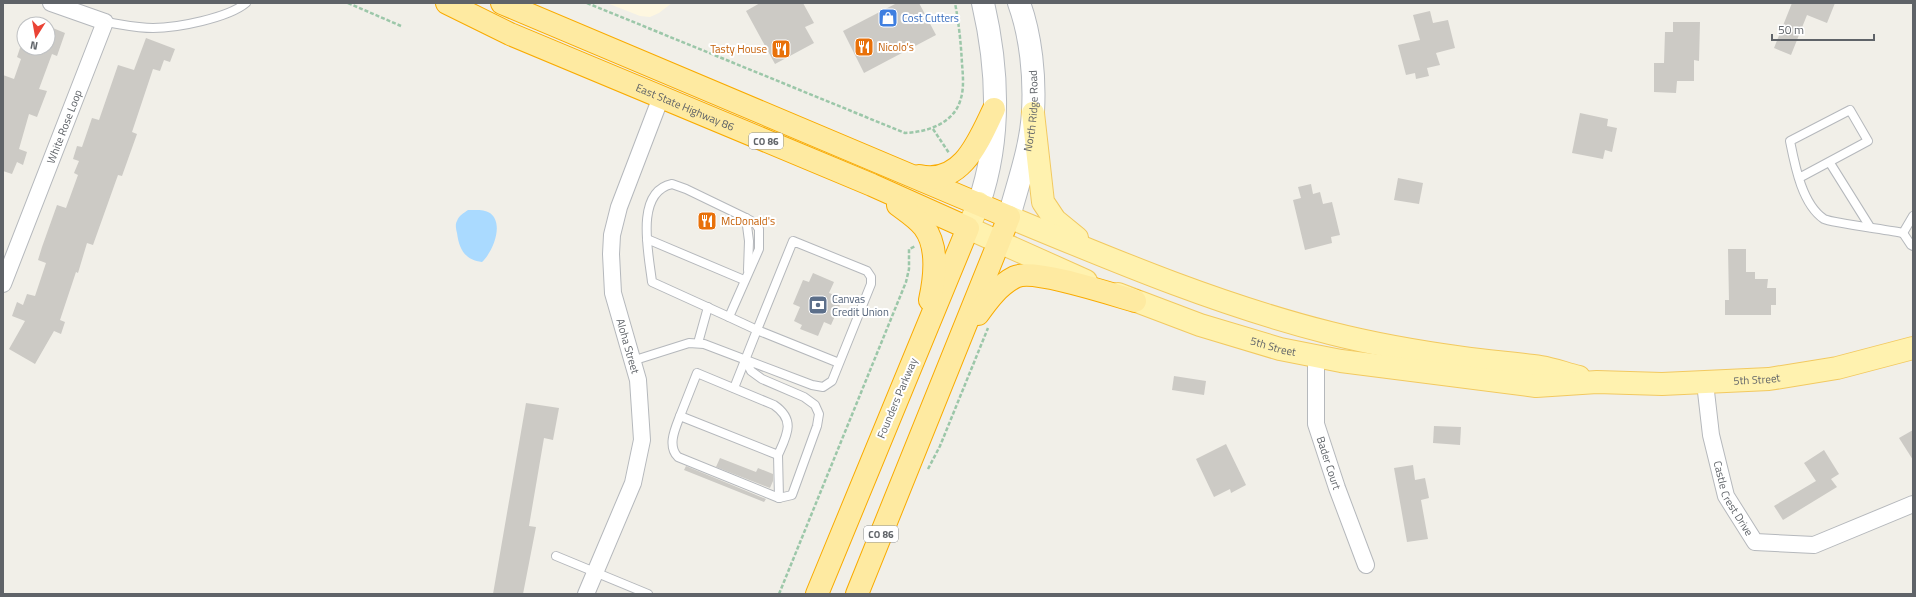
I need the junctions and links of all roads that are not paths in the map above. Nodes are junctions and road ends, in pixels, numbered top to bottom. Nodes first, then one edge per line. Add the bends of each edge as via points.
1 (52, 3) edge
2 (246, 3) edge
3 (447, 3) edge
4 (502, 3) edge
5 (983, 3) edge
6 (1019, 3) edge
7 (104, 22) junction
8 (661, 97) junction
9 (994, 109) junction
10 (1033, 113) junction
11 (1830, 163) junction
12 (886, 166) junction
13 (1799, 178) junction
14 (872, 185) junction
15 (979, 203) junction
16 (1913, 216) edge
17 (1009, 217) junction
18 (1870, 227) junction
19 (968, 228) junction
20 (1903, 233) junction
21 (647, 239) junction
22 (1000, 241) junction
23 (1913, 246) edge
24 (1095, 253) junction
25 (744, 280) junction
26 (3, 284) edge
27 (1104, 288) junction
28 (1136, 301) junction
29 (708, 307) junction
30 (729, 317) junction
31 (1311, 328) junction
32 (757, 330) junction
33 (961, 338) junction
34 (698, 344) junction
35 (1913, 348) edge
36 (915, 355) junction
37 (1316, 356) junction
38 (745, 359) junction
39 (632, 362) junction
40 (839, 363) junction
41 (1503, 363) junction
42 (1597, 382) junction
43 (1705, 383) junction
44 (734, 388) junction
45 (680, 416) junction
46 (778, 455) junction
47 (779, 498) junction
48 (1913, 504) edge
49 (556, 556) dead end
50 (1366, 565) dead end
51 (595, 572) junction
52 (586, 594) edge
53 (648, 594) edge
54 (817, 594) edge
55 (857, 594) edge

1 - 7 street
2 - 7 lane via 238,10 191,23 153,28
3 - 8 highway, East State Highway 86 / CO 86 via 510,34
4 - 12 highway, CO 86
5 - 9 main road via 992,42
6 - 10 main road, North Ridge Road via 1030,44
7 - 26 street, White Rose Loop
8 - 14 highway, East State Highway 86 / CO 86
8 - 39 street, Aloha Street via 619,206 612,235 613,293
9 - 12 highway via 967,159 951,173 934,177 923,176
9 - 15 main road via 989,162
10 - 17 main road, North Ridge Road via 1025,159
10 - 24 main road via 1043,202 1055,220
11 - 13 lane
11 - 13 lane via 1868,141 1850,110 1790,142
11 - 18 lane
12 - 15 highway, CO 86
13 - 18 lane via 1812,207 1825,219
14 - 19 highway, East State Highway 86
14 - 36 highway, CO 86 via 924,226 930,240 934,268 933,285
15 - 17 highway, 5th Street / CO 86
15 - 19 main road, Founders Parkway
16 - 20 lane
17 - 22 highway, CO 86
17 - 24 main road, 5th Street
18 - 20 lane
19 - 22 main road, 5th Street
19 - 36 highway, Founders Parkway
20 - 23 lane
21 - 25 lane
21 - 25 lane via 646,222 653,198 663,186 672,184 686,189 746,218 759,229 760,240 756,258
21 - 29 lane via 652,282
22 - 27 main road, 5th Street
22 - 33 highway, CO 86
24 - 31 main road, 5th Street via 1218,301
25 - 30 lane
27 - 28 main road, 5th Street
27 - 31 main road via 1276,334 1301,334
28 - 33 highway via 1052,278 1016,276 997,290
28 - 37 main road, 5th Street via 1235,336
29 - 30 lane
29 - 34 lane
30 - 32 lane
31 - 41 main road, 5th Street via 1396,346
32 - 38 lane
32 - 40 lane
32 - 40 lane via 793,241 813,249 867,271 871,277 871,284
33 - 55 highway, CO 86
34 - 38 lane
34 - 39 lane via 689,343
35 - 43 main road, 5th Street via 1873,360 1794,376
36 - 54 highway, Founders Parkway / CO 86
37 - 41 main road via 1319,351 1332,348 1433,364 1457,366
37 - 42 main road, 5th Street via 1536,386
37 - 50 street, Bader Court via 1316,424
38 - 40 lane via 812,385 823,386 832,380
38 - 44 lane
38 - 47 lane via 751,371 762,379 804,397 815,405 819,414 796,488 792,494
39 - 51 street, Aloha Street via 638,380 642,440 633,483
41 - 42 main road, 5th Street via 1542,368
42 - 43 main road, 5th Street
43 - 48 street, Castle Crest Drive via 1711,435 1726,496 1755,542 1814,545
44 - 45 lane via 697,373
44 - 46 lane via 774,405 786,416 788,431
45 - 46 lane
45 - 47 lane via 672,446 678,457
46 - 47 lane
49 - 51 lane
51 - 52 street, Aloha Street
51 - 53 lane

